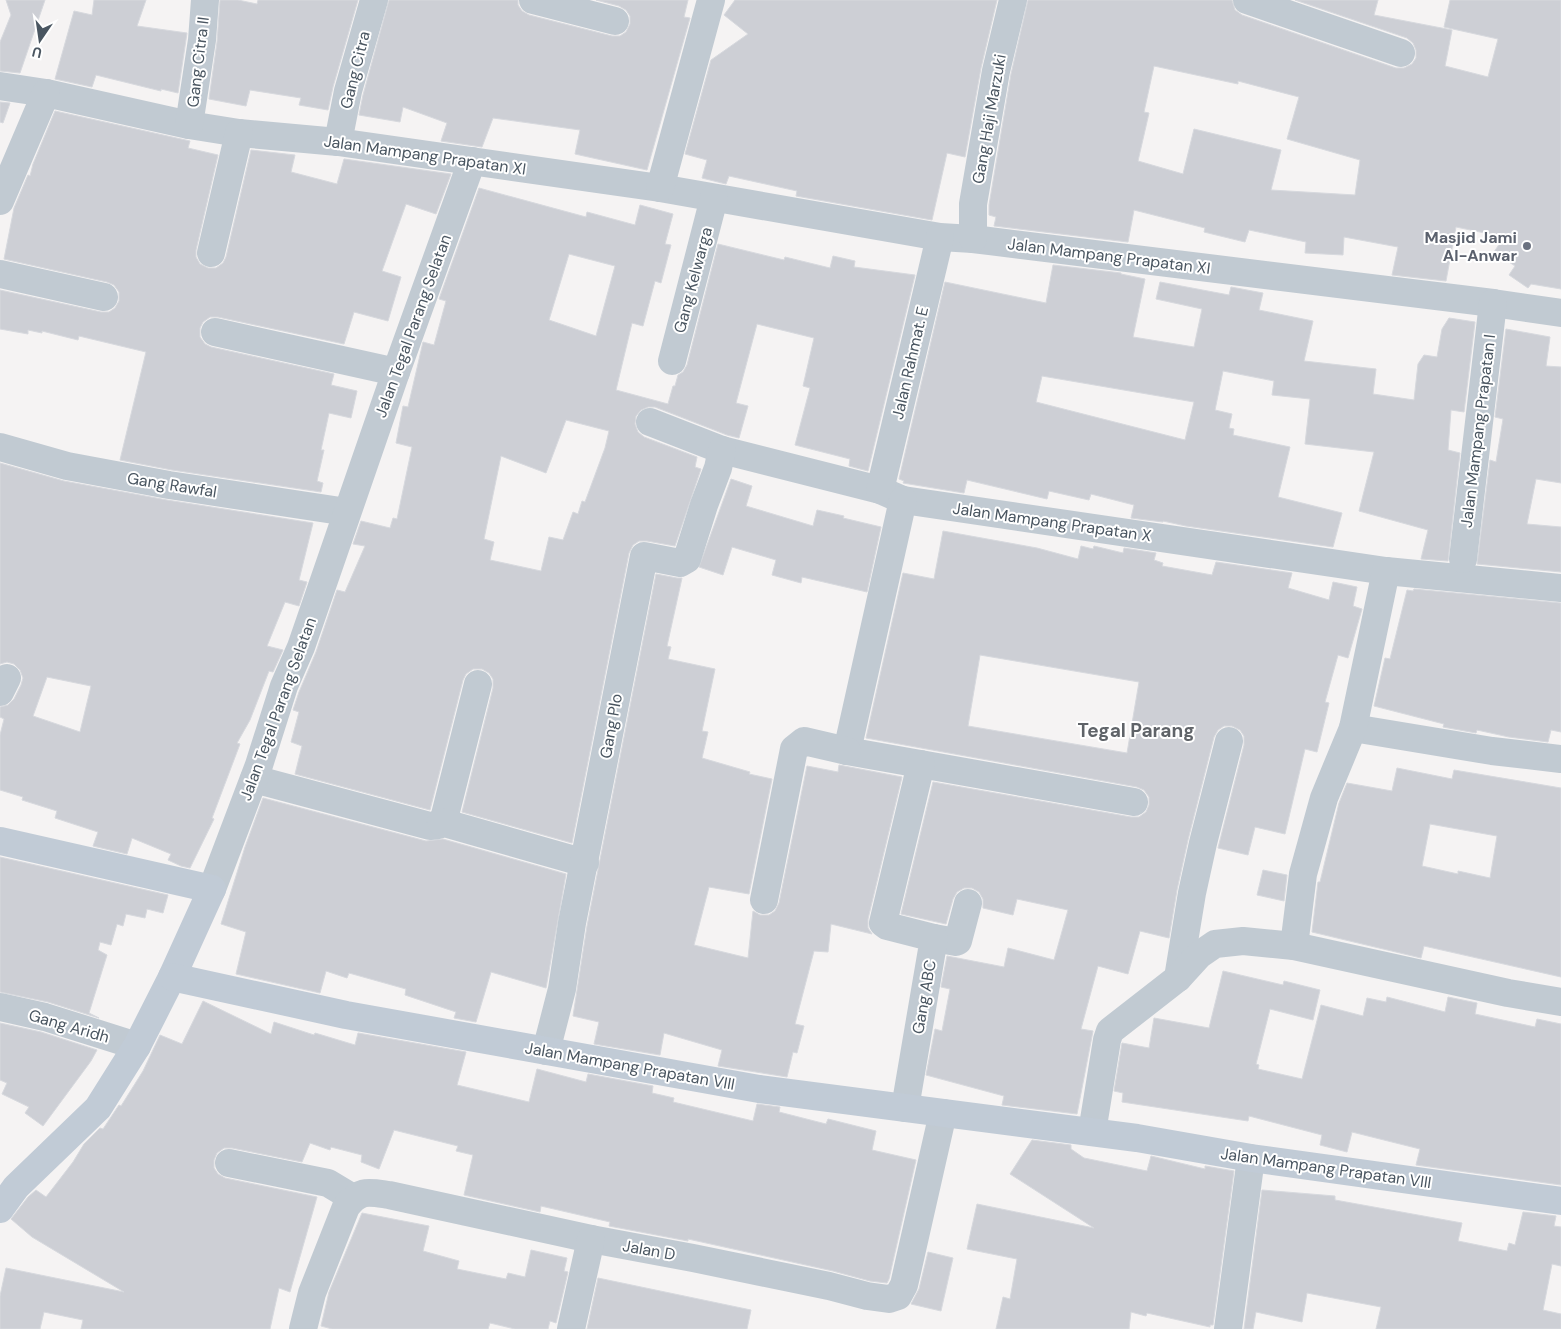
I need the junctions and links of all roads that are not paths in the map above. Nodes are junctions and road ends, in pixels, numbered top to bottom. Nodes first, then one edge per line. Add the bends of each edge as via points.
1 (205, 0) edge
2 (374, 0) edge
3 (533, 0) edge
4 (711, 0) edge
5 (1013, 0) edge
6 (1247, 0) edge
7 (615, 22) dead end
8 (1401, 53) dead end
9 (0, 86) edge
10 (46, 93) junction
11 (189, 125) junction
12 (239, 132) junction
13 (338, 142) junction
14 (472, 160) junction
15 (660, 188) junction
16 (714, 198) junction
17 (0, 202) edge
18 (940, 237) junction
19 (973, 239) junction
20 (211, 253) dead end
21 (0, 274) edge
22 (104, 297) dead end
23 (1493, 304) junction
24 (1561, 314) edge
25 (215, 332) dead end
26 (672, 361) dead end
27 (396, 372) junction
28 (650, 422) dead end
29 (0, 447) edge
30 (722, 450) junction
31 (891, 495) junction
32 (347, 512) junction
33 (1463, 559) dead end
34 (1386, 571) junction
35 (1561, 588) edge
36 (478, 684) dead end
37 (1353, 728) junction
38 (1229, 741) dead end
39 (847, 751) junction
40 (1561, 759) edge
41 (921, 764) junction
42 (254, 779) junction
43 (1134, 802) dead end
44 (441, 822) junction
45 (0, 840) edge
46 (585, 862) junction
47 (212, 889) junction
48 (764, 900) dead end
49 (968, 903) dead end
50 (934, 938) junction
51 (1294, 946) junction
52 (172, 977) junction
53 (1178, 978) junction
54 (1561, 1002) edge
55 (0, 1008) edge
56 (137, 1046) junction
57 (546, 1051) junction
58 (905, 1108) junction
59 (943, 1113) junction
60 (1092, 1132) junction
61 (1251, 1158) junction
62 (229, 1163) dead end
63 (353, 1198) junction
64 (1561, 1201) edge
65 (0, 1209) edge
66 (591, 1239) junction
67 (303, 1329) edge
68 (571, 1329) edge
69 (1228, 1329) edge

1 - 11 street, Gang Citra II
2 - 13 street, Gang Citra via 348,91
3 - 7 street
4 - 15 street
5 - 19 street, Gang Haji Marzuki via 996,71 973,204
6 - 8 street
9 - 10 street, Jalan Mampang Prapatan XI
10 - 11 street, Jalan Mampang Prapatan XI
10 - 17 street
11 - 12 street, Jalan Mampang Prapatan XI
12 - 13 street, Jalan Mampang Prapatan XI
12 - 20 street
13 - 14 street, Jalan Mampang Prapatan XI
14 - 15 street, Jalan Mampang Prapatan XI
14 - 27 street, Jalan Tegal Parang Selatan
15 - 16 street, Jalan Mampang Prapatan XI
16 - 18 street, Jalan Mampang Prapatan XI
16 - 26 street, Gang Kelwarga
18 - 19 street, Jalan Mampang Prapatan XI
18 - 31 street, Jalan Rahmat. E
19 - 23 street, Jalan Mampang Prapatan XI
21 - 22 street
23 - 24 street, Jalan Mampang Prapatan XI
23 - 33 street, Jalan Mampang Prapatan I
25 - 27 street
27 - 32 street, Jalan Tegal Parang Selatan
28 - 30 street, Jalan Mampang Prapatan X
29 - 32 street, Gang Rawfal via 76,468
30 - 31 street, Jalan Mampang Prapatan X
30 - 46 street, Gang Plo via 687,559 680,563 644,556
31 - 34 street, Jalan Mampang Prapatan X
31 - 39 street, Jalan Rahmat. E
32 - 42 street, Jalan Tegal Parang Selatan
34 - 35 street, Jalan Mampang Prapatan X
34 - 37 street
36 - 44 street
37 - 40 street
37 - 51 street via 1324,798 1303,874
38 - 53 street via 1202,843
39 - 41 street
39 - 48 street via 804,741 794,749
41 - 43 street
41 - 50 street, Gang ABC via 884,923
42 - 44 street via 430,826
42 - 47 street, Jalan Tegal Parang Selatan
44 - 46 street
45 - 47 street
46 - 57 street, Gang Plo via 562,989
47 - 52 street, Jalan Tegal Parang Selatan
49 - 50 street via 958,941
50 - 58 street, Gang ABC
51 - 53 street via 1243,941 1215,944 1199,955
51 - 54 street
52 - 56 street, Jalan Tegal Parang Selatan
52 - 57 street, Jalan Mampang Prapatan VIII via 346,1014
53 - 60 street via 1110,1031
55 - 56 street, Gang Aridh via 45,1017
56 - 65 street, Jalan Tegal Parang Selatan via 98,1108 16,1187
57 - 58 street, Jalan Mampang Prapatan VIII via 759,1089
58 - 59 street, Jalan Mampang Prapatan VIII
59 - 60 street, Jalan Mampang Prapatan VIII
59 - 66 street, Jalan D via 904,1286 898,1296 889,1299 867,1296
60 - 61 street, Jalan Mampang Prapatan VIII
61 - 64 street, Jalan Mampang Prapatan VIII
61 - 69 street
62 - 63 street via 328,1183
63 - 66 street, Jalan D via 368,1192 389,1194
63 - 67 street via 346,1207 312,1293
66 - 68 street

